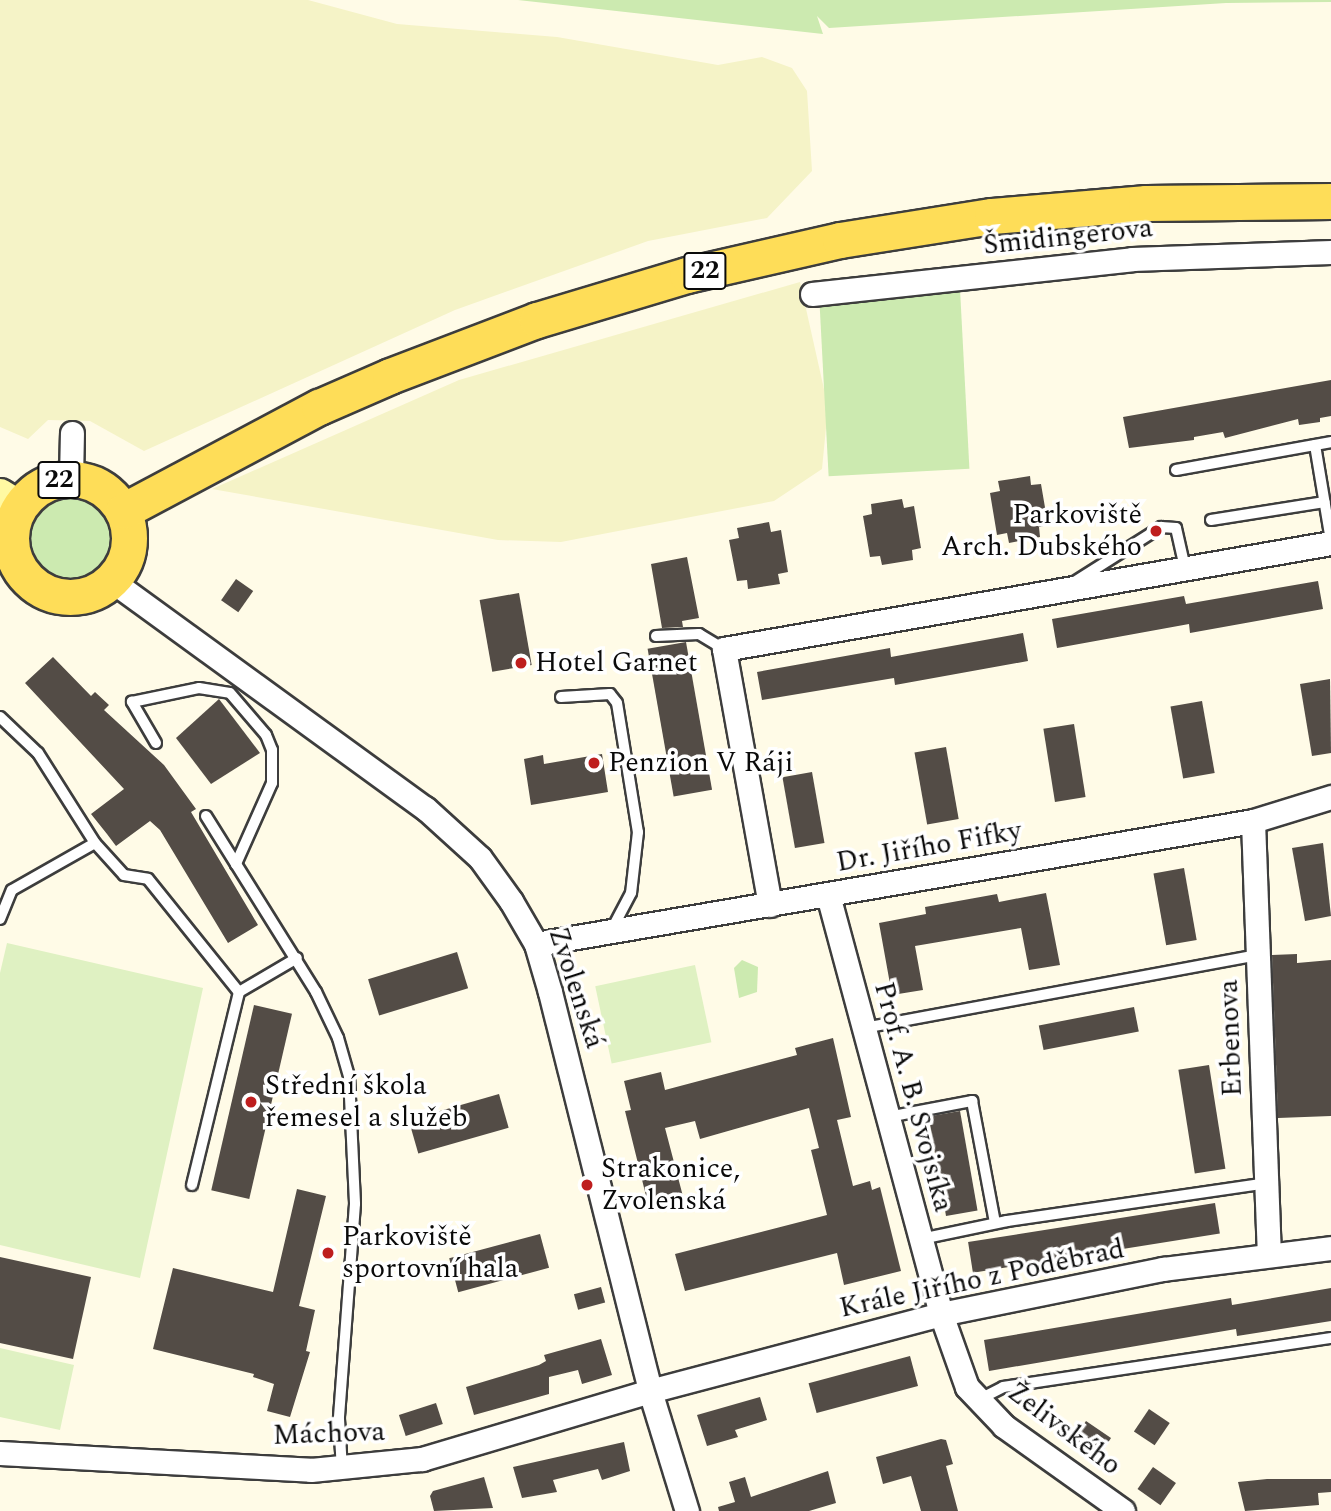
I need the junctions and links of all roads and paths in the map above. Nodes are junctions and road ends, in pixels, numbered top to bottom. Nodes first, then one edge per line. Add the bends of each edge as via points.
1 (1331, 201) edge
2 (1331, 252) edge
3 (812, 294) dead end
4 (72, 433) dead end
5 (1331, 442) edge
6 (1315, 445) junction
7 (1176, 470) dead end
8 (72, 479) junction
9 (10, 501) edge
10 (1325, 502) junction
11 (123, 511) junction
12 (1211, 520) dead end
13 (1331, 542) edge
14 (1185, 568) junction
15 (10, 578) edge
16 (112, 581) junction
17 (1066, 589) junction
18 (656, 636) dead end
19 (724, 649) junction
20 (561, 697) dead end
21 (0, 717) edge
22 (156, 743) dead end
23 (1331, 797) edge
24 (206, 816) dead end
25 (1253, 821) junction
26 (95, 843) junction
27 (236, 864) junction
28 (828, 895) junction
29 (770, 905) junction
30 (0, 919) edge
31 (611, 931) junction
32 (536, 944) junction
33 (1258, 955) junction
34 (297, 958) junction
35 (239, 992) junction
36 (864, 1028) junction
37 (888, 1117) junction
38 (1267, 1183) junction
39 (192, 1185) dead end
40 (995, 1223) junction
41 (921, 1239) junction
42 (1331, 1248) edge
43 (1269, 1253) junction
44 (940, 1314) junction
45 (1331, 1338) edge
46 (650, 1391) junction
47 (978, 1400) junction
48 (0, 1453) edge
49 (342, 1469) junction
50 (687, 1511) edge
51 (1123, 1511) edge

1 - 11 main road, 22 via 1146,203 992,216 840,240 687,275 537,320 390,376 283,425
2 - 3 street, Šmidingerova via 1132,259
4 - 8 street
5 - 6 lane
6 - 7 lane
6 - 10 lane
8 - 9 main road, 22 via 41,486
8 - 11 main road, 22 via 102,488
9 - 15 main road, 22
10 - 12 lane
10 - 13 lane
11 - 16 main road via 129,548
13 - 14 street
14 - 17 street
14 - 17 lane via 1177,528 1161,527 1109,556
15 - 16 main road, 22 via 64,598 98,591
16 - 32 street, Zvolenská via 425,808 480,858
17 - 19 street
18 - 19 lane via 699,634
19 - 29 street
20 - 31 lane via 601,693 610,694 617,703 638,832 631,893
21 - 26 lane via 38,752
22 - 27 lane via 132,702 199,688 230,693 266,734 272,750 272,783
23 - 25 street, Dr. Jiřího Fifky
24 - 27 lane
25 - 28 street, Dr. Jiřího Fifky
25 - 33 street, Erbenova
26 - 30 lane via 12,890
26 - 35 lane via 124,875 148,879
27 - 34 lane
28 - 29 street, Dr. Jiřího Fifky
28 - 36 street, Prof. A. B. Svojsíka
29 - 31 street, Dr. Jiřího Fifky
31 - 32 street, Dr. Jiřího Fifky
32 - 46 street, Zvolenská via 585,1118
33 - 36 lane
33 - 38 street, Erbenova
34 - 35 lane
34 - 49 lane via 338,1038 353,1112 355,1203 339,1419
35 - 39 lane
36 - 37 street, Prof. A. B. Svojsíka
37 - 40 lane via 972,1101
37 - 41 street, Prof. A. B. Svojsíka
38 - 40 lane
38 - 43 street, Erbenova
40 - 41 lane
41 - 44 street, Prof. A. B. Svojsíka
42 - 43 street, Krále Jiřího z Poděbrad
43 - 44 street, Krále Jiřího z Poděbrad
44 - 46 street, Krále Jiřího z Poděbrad
44 - 47 street, Želivského via 959,1370
45 - 47 lane via 1003,1387
46 - 49 street, Máchova via 422,1459
46 - 50 street, Zvolenská
47 - 51 street, Želivského via 1004,1426
48 - 49 street, Máchova

